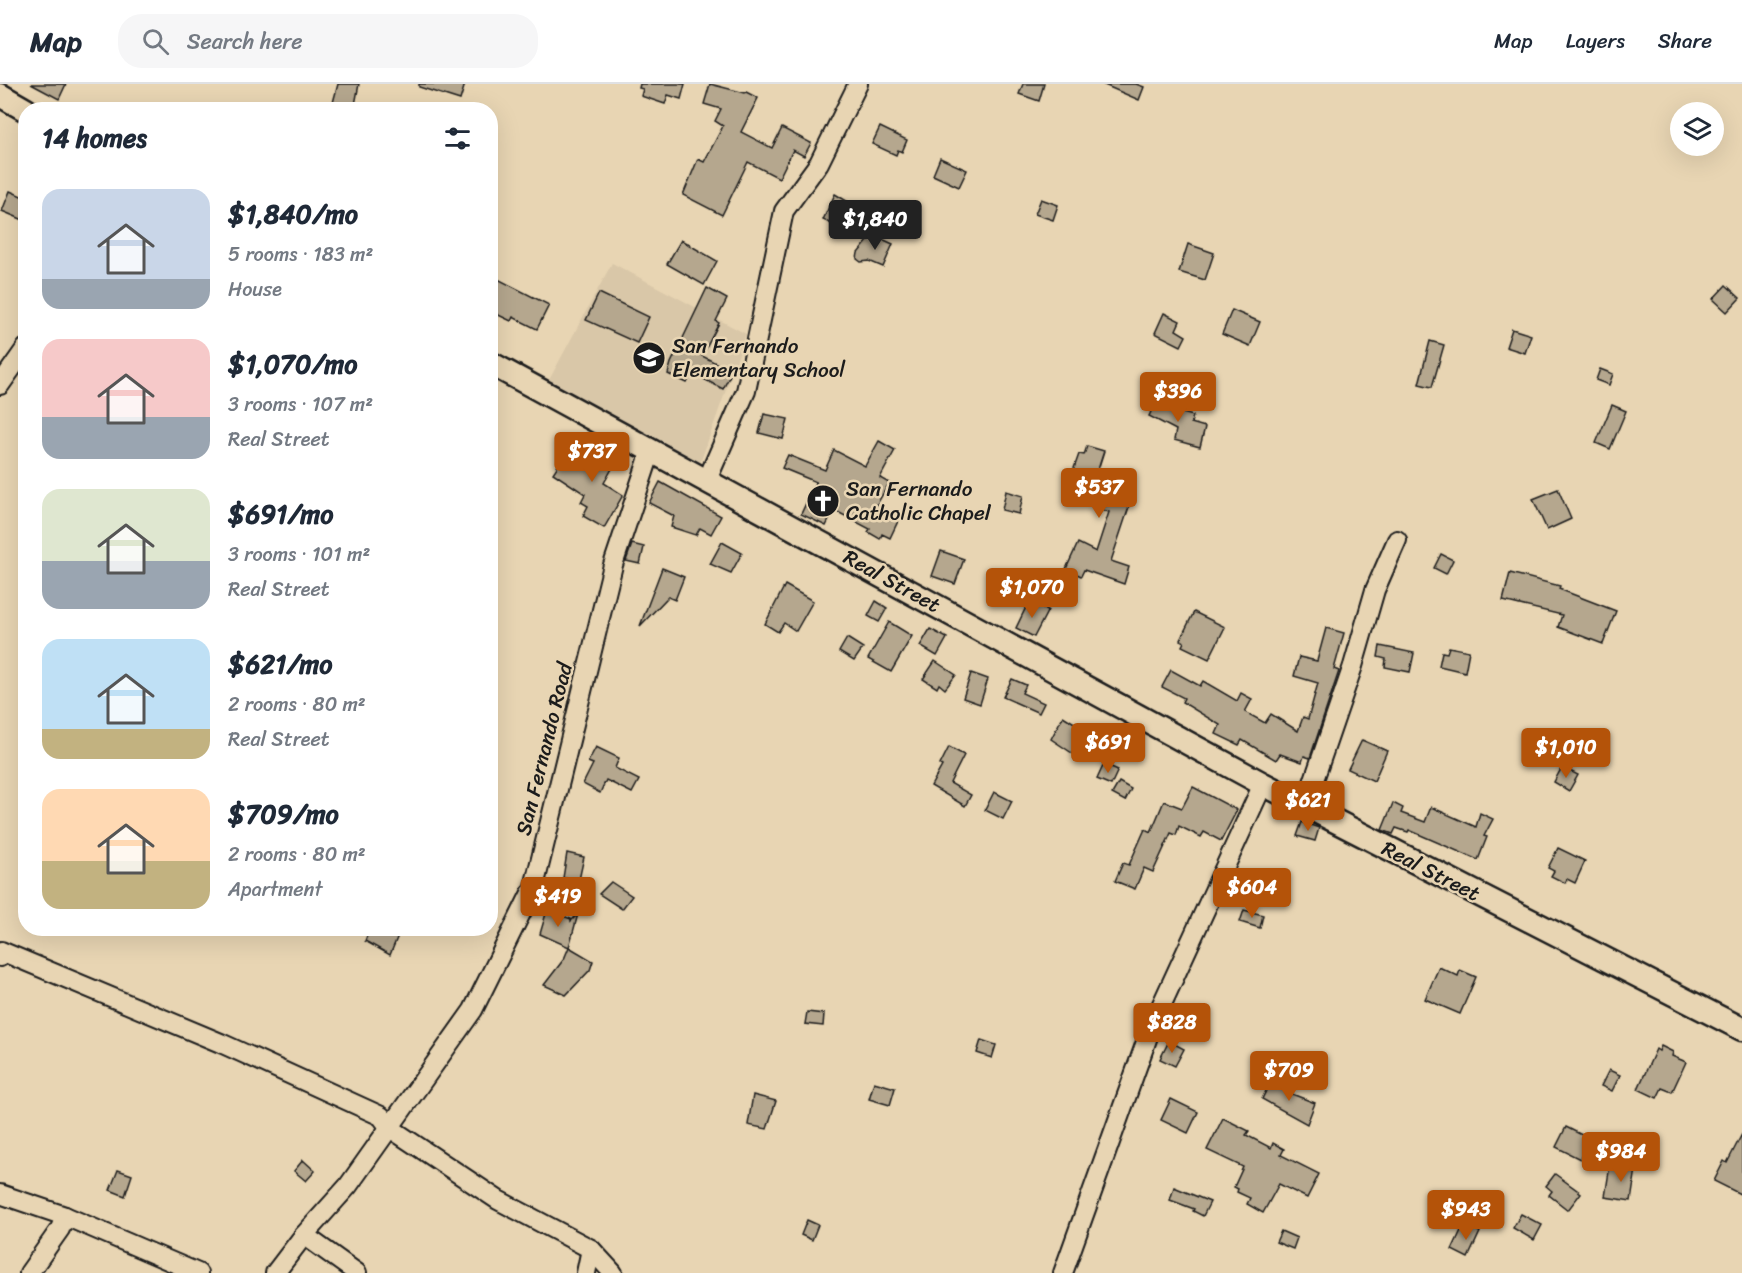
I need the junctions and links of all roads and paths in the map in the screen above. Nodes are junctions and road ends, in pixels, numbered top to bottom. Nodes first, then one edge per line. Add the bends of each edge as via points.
1 (858, 84) edge
2 (0, 95) edge
3 (18, 105) edge
4 (18, 359) edge
5 (498, 367) edge
6 (0, 385) edge
7 (651, 451) junction
8 (707, 480) junction
9 (1397, 540) dead end
10 (1263, 784) junction
11 (1305, 806) junction
12 (0, 957) edge
13 (1742, 1029) edge
14 (390, 1128) junction
15 (0, 1194) edge
16 (65, 1216) junction
17 (304, 1235) junction
18 (591, 1249) junction
19 (28, 1273) edge
20 (198, 1273) edge
21 (275, 1273) edge
22 (357, 1273) edge
23 (586, 1273) edge
24 (613, 1273) edge
25 (1063, 1273) edge

1 - 8 street via 819,163 784,211 746,391
2 - 3 main road
4 - 6 street
5 - 7 main road, Real Street
7 - 8 main road, Real Street
7 - 14 street, San Fernando Road via 613,565 534,887 473,1010
8 - 10 main road, Real Street
9 - 11 street via 1375,590
10 - 11 main road, Real Street
10 - 25 street via 1151,1028
11 - 13 main road, Real Street
12 - 14 street via 2,951 223,1044 381,1116
14 - 17 street, San Fernando Road via 348,1186
14 - 18 street via 498,1200
15 - 16 street
16 - 19 street
16 - 20 street
17 - 21 street, San Fernando Road
17 - 22 street
18 - 23 street
18 - 24 street

